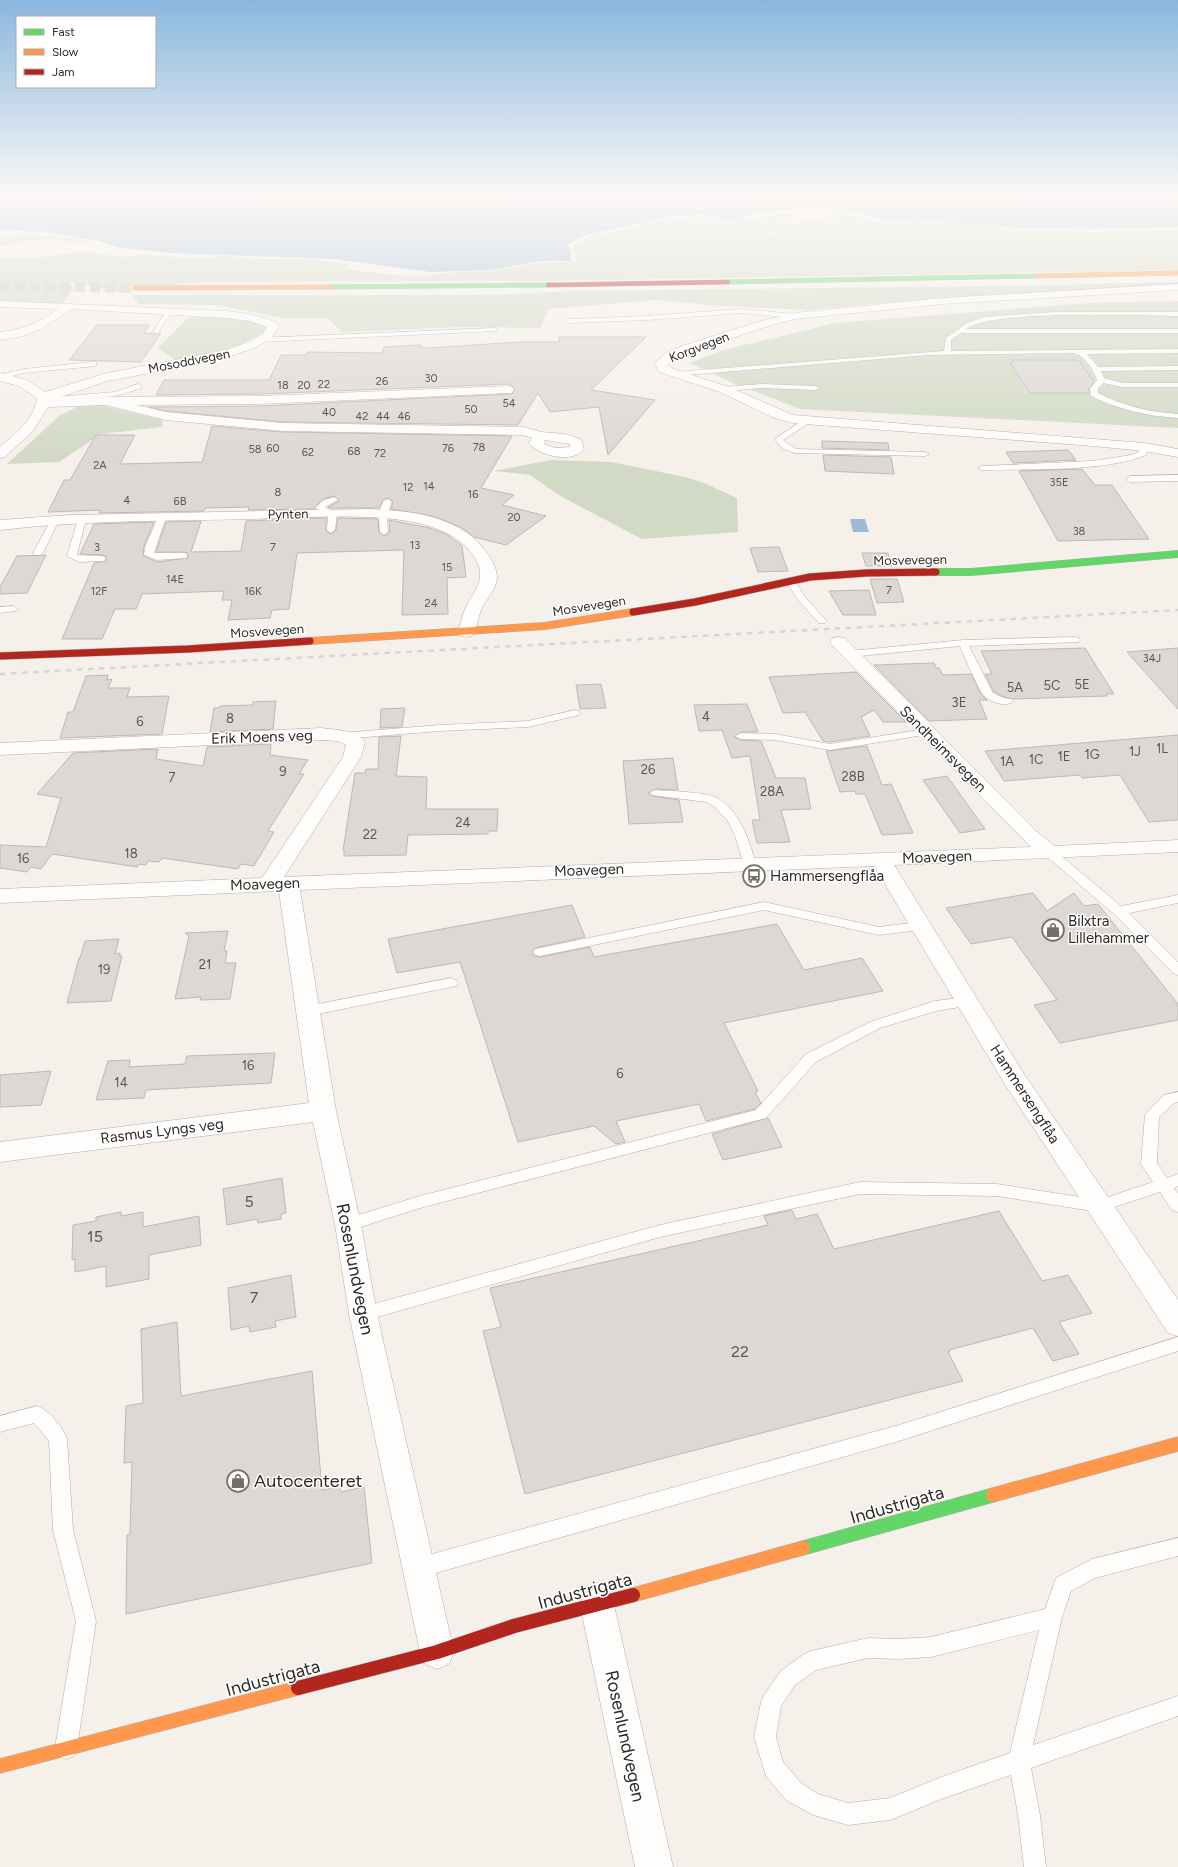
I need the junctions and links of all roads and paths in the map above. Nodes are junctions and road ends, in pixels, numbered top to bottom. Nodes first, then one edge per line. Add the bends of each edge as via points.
1 (746, 281) edge
2 (1178, 287) edge
3 (135, 288) tunnel mouth
4 (0, 304) edge
5 (69, 306) junction
6 (169, 311) junction
7 (1178, 314) edge
8 (795, 316) junction
9 (570, 321) dead end
10 (495, 330) dead end
11 (959, 331) junction
12 (1178, 331) edge
13 (156, 332) dead end
14 (0, 336) edge
15 (259, 340) junction
16 (1178, 351) edge
17 (947, 352) junction
18 (1080, 352) junction
19 (93, 364) dead end
20 (1178, 368) edge
21 (1097, 369) junction
22 (675, 374) junction
23 (0, 377) edge
24 (1101, 380) junction
25 (1178, 385) edge
26 (138, 386) dead end
27 (815, 388) dead end
28 (724, 389) junction
29 (508, 390) dead end
30 (43, 400) junction
31 (106, 401) junction
32 (1178, 416) edge
33 (808, 421) junction
34 (540, 436) dead end
35 (1144, 446) junction
36 (1178, 453) edge
37 (0, 454) edge
38 (925, 454) dead end
39 (982, 468) dead end
40 (1178, 478) edge
41 (1130, 479) dead end
42 (334, 507) junction
43 (385, 509) junction
44 (162, 517) junction
45 (82, 519) junction
46 (55, 520) junction
47 (0, 525) edge
48 (331, 530) dead end
49 (384, 532) dead end
50 (38, 553) dead end
51 (1178, 554) edge
52 (184, 556) dead end
53 (102, 559) dead end
54 (791, 581) junction
55 (13, 609) dead end
56 (0, 610) edge
57 (822, 621) dead end
58 (466, 632) junction
59 (1075, 640) dead end
60 (963, 644) junction
61 (844, 648) joint
62 (0, 656) edge
63 (1008, 701) dead end
64 (575, 714) dead end
65 (926, 732) junction
66 (342, 736) junction
67 (741, 736) dead end
68 (0, 749) edge
69 (656, 794) dead end
70 (1178, 846) edge
71 (1050, 853) junction
72 (881, 859) junction
73 (750, 864) junction
74 (278, 884) junction
75 (0, 896) edge
76 (1178, 899) edge
77 (1119, 910) junction
78 (920, 926) junction
79 (540, 952) dead end
80 (1178, 970) edge
81 (451, 983) dead end
82 (967, 1002) junction
83 (308, 1011) junction
84 (1178, 1097) edge
85 (323, 1111) junction
86 (0, 1152) edge
87 (1178, 1180) edge
88 (1163, 1184) junction
89 (1099, 1206) junction
90 (1178, 1206) edge
91 (348, 1225) junction
92 (363, 1314) junction
93 (1178, 1324) edge
94 (1178, 1344) edge
95 (0, 1424) edge
96 (1178, 1444) edge
97 (1178, 1547) edge
98 (418, 1568) junction
99 (597, 1605) junction
100 (1052, 1617) junction
101 (436, 1652) junction
102 (1178, 1706) edge
103 (66, 1749) junction
104 (1019, 1762) junction
105 (0, 1766) edge
106 (654, 1867) edge
107 (1035, 1867) edge

1 - 3 main road
2 - 8 street, Korgvegen via 943,301
4 - 5 street, Mosoddvegen
5 - 6 street, Mosoddvegen
5 - 14 street via 42,326
6 - 13 lane
6 - 15 street, Mosoddvegen via 252,318 272,324 273,330 270,334
7 - 11 lane via 1019,316 984,319
8 - 9 lane via 741,311
8 - 22 street, Korgvegen via 765,323 669,356 662,364 663,369
10 - 15 lane
11 - 12 lane
11 - 17 lane via 948,339
15 - 30 street, Mosoddvegen via 238,351 210,359 109,376
16 - 18 lane
17 - 18 lane
17 - 22 lane
18 - 21 lane
19 - 23 lane via 24,371
20 - 21 lane
21 - 24 lane
22 - 28 street, Korgvegen
23 - 30 street via 29,386
24 - 25 lane via 1123,385
24 - 32 lane via 1094,389 1094,394 1102,399 1131,409
26 - 30 lane via 116,394
27 - 28 lane via 762,386
28 - 33 street, Korgvegen via 780,416
29 - 31 street via 246,400
30 - 31 street
30 - 37 street via 39,413 23,433
31 - 34 street via 166,416 250,424 333,429 508,430
33 - 35 street, Korgvegen
33 - 38 lane via 783,436 779,440 781,444 795,451
35 - 36 street, Korgvegen
35 - 39 lane via 1143,453 1132,459
40 - 41 lane
42 - 43 street, Pynten
42 - 44 street, Pynten
42 - 48 lane
43 - 49 lane
43 - 58 street, Pynten via 404,517 438,524 460,535 473,545 486,563 489,579 473,610
44 - 45 street, Pynten
44 - 52 lane via 149,555
45 - 46 street, Pynten
45 - 53 lane via 72,556 79,559
46 - 47 street, Pynten
46 - 50 lane
51 - 54 main road, Mosvevegen via 971,572 866,573
54 - 57 lane via 801,598
54 - 58 main road, Mosvevegen via 695,602 545,626
55 - 56 lane
58 - 62 main road, Mosvevegen via 188,649
59 - 60 lane
60 - 61 lane
60 - 63 lane via 990,695 995,699
61 - 65 street, Sandheimsvegen
64 - 66 lane via 528,724
65 - 67 lane via 830,747 775,737
65 - 71 street, Sandheimsvegen
66 - 68 street, Erik Moens veg via 321,734
66 - 74 street via 356,742 352,757
69 - 73 lane via 710,799 718,803 728,811 737,824
70 - 71 street, Moavegen
71 - 72 street, Moavegen
71 - 77 lane
72 - 73 street, Moavegen
72 - 78 street, Hammersengflåa via 888,876
73 - 74 street, Moavegen
74 - 75 street, Moavegen
74 - 83 street, Rosenlundvegen
76 - 77 lane
77 - 80 lane
78 - 79 lane via 879,931 764,906
78 - 82 street, Hammersengflåa
81 - 83 lane
82 - 89 street, Hammersengflåa via 1015,1080
82 - 91 lane via 935,1006 875,1025 811,1058 761,1114 420,1202
83 - 85 street, Rosenlundvegen
84 - 88 lane via 1169,1099 1152,1115 1149,1164
85 - 86 street, Rasmus Lyngs veg
85 - 91 street, Rosenlundvegen
87 - 88 lane
88 - 89 lane
88 - 90 lane
89 - 92 lane via 997,1190 868,1186 660,1231
89 - 93 street, Hammersengflåa
91 - 92 street, Rosenlundvegen
92 - 98 street, Rosenlundvegen
94 - 98 lane via 899,1432
95 - 103 lane via 37,1414 58,1438 63,1530 86,1621
96 - 99 main road, Industrigata
97 - 100 lane via 1092,1569 1063,1585
98 - 101 street, Rosenlundvegen
99 - 101 main road, Industrigata via 514,1626
99 - 106 street, Rosenlundvegen
100 - 104 lane
100 - 104 lane via 931,1647 868,1648 810,1661 788,1678 771,1702 765,1737 774,1768 794,1792 813,1804 848,1814 890,1809 944,1787
101 - 103 main road, Industrigata
102 - 104 lane
103 - 105 main road, Industrigata
104 - 107 lane

